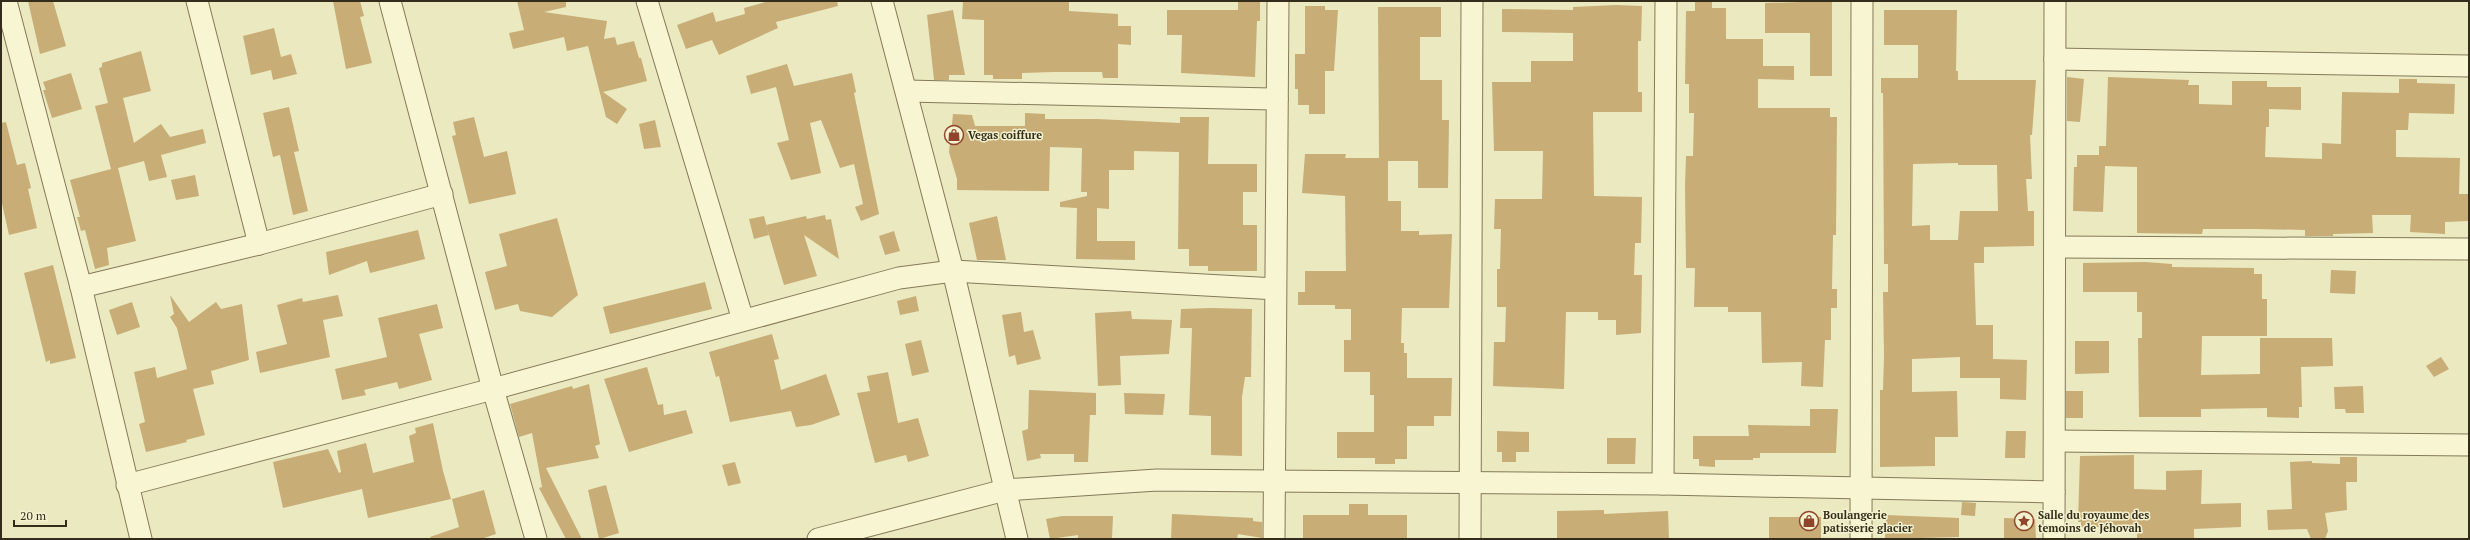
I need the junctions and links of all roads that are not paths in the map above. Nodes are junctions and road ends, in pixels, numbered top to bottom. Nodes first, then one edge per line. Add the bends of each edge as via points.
1 (6, 1) edge
2 (197, 1) edge
3 (390, 1) edge
4 (647, 1) edge
5 (882, 1) edge
6 (1278, 1) edge
7 (1472, 1) edge
8 (1666, 1) edge
9 (1862, 1) edge
10 (2055, 1) edge
11 (2055, 59) junction
12 (2469, 66) edge
13 (906, 91) junction
14 (1277, 99) junction
15 (442, 194) junction
16 (259, 244) junction
17 (2055, 247) junction
18 (2469, 249) edge
19 (953, 271) junction
20 (81, 287) junction
21 (1276, 289) junction
22 (743, 320) junction
23 (493, 389) junction
24 (2055, 441) junction
25 (2469, 445) edge
26 (1274, 482) junction
27 (1470, 482) junction
28 (1663, 484) junction
29 (127, 485) junction
30 (1862, 488) junction
31 (1005, 490) junction
32 (2054, 492) junction
33 (141, 539) edge
34 (536, 539) edge
35 (818, 539) edge
36 (1017, 539) edge
37 (1274, 539) edge
38 (1470, 539) edge
39 (1862, 539) edge
40 (2054, 539) edge

1 - 20 street
2 - 16 street
3 - 15 street
4 - 22 street
5 - 13 street
6 - 14 street
7 - 27 street
8 - 28 street
9 - 30 street
10 - 11 street
11 - 12 street
11 - 17 street
13 - 14 street
13 - 19 street
14 - 21 street
15 - 16 street
15 - 23 street
16 - 20 street
17 - 18 street
17 - 24 street
19 - 21 street
19 - 22 street via 899,278
19 - 31 street
20 - 29 street
21 - 26 street
22 - 23 street
23 - 29 street
23 - 34 street
24 - 25 street
24 - 32 street
26 - 27 street
26 - 31 street via 1157,480
26 - 37 street
27 - 28 street
27 - 38 street
28 - 30 street
29 - 33 street
30 - 32 street
30 - 39 street
31 - 35 street
31 - 36 street
32 - 40 street

